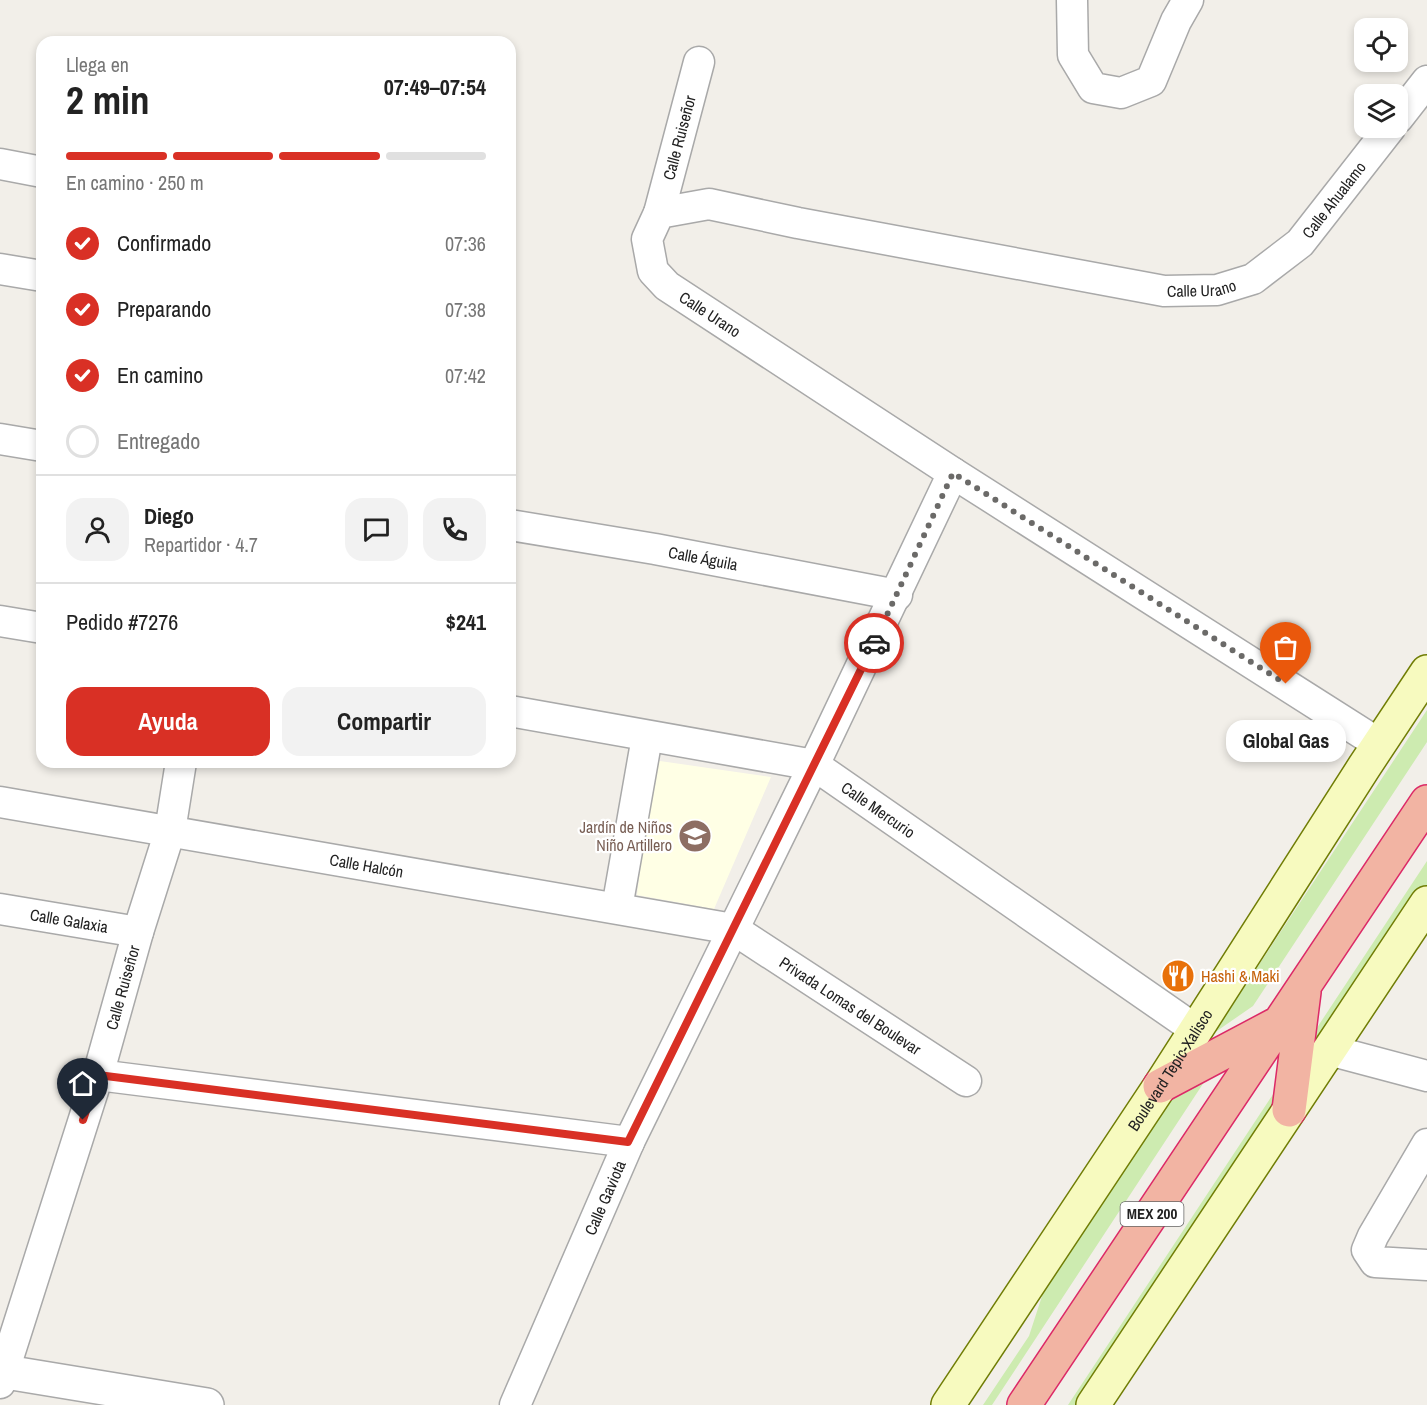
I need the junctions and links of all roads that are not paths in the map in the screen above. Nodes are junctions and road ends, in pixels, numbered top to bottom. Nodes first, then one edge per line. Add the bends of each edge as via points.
1 (1072, 0) edge
2 (1188, 0) edge
3 (699, 62) dead end
4 (1427, 81) edge
5 (1408, 105) edge
6 (1382, 138) edge
7 (0, 164) edge
8 (36, 171) edge
9 (659, 213) junction
10 (1300, 243) joint
11 (0, 269) edge
12 (36, 275) edge
13 (0, 439) edge
14 (36, 445) edge
15 (953, 473) junction
16 (516, 526) edge
17 (897, 595) junction
18 (0, 621) edge
19 (36, 627) edge
20 (1427, 672) edge
21 (516, 712) edge
22 (647, 737) junction
23 (1379, 744) junction
24 (814, 765) junction
25 (180, 768) edge
26 (0, 802) edge
27 (1427, 802) edge
28 (170, 831) junction
29 (1427, 903) edge
30 (617, 908) junction
31 (0, 909) edge
32 (733, 929) junction
33 (138, 932) junction
34 (1305, 984) junction
35 (1280, 1022) junction
36 (1196, 1030) junction
37 (1329, 1050) junction
38 (98, 1075) junction
39 (1427, 1076) edge
40 (966, 1081) dead end
41 (1160, 1086) junction
42 (1289, 1110) junction
43 (628, 1142) junction
44 (1427, 1144) edge
45 (1427, 1265) edge
46 (1018, 1298) junction
47 (1, 1375) edge
48 (207, 1405) edge
49 (515, 1405) edge
50 (948, 1405) edge
51 (966, 1405) edge
52 (1024, 1405) edge
53 (1093, 1405) edge

1 - 2 street via 1073,55 1093,88 1121,93 1151,81
3 - 9 street, Calle Ruiseñor
4 - 5 street
6 - 10 street, Calle Ahualamo
7 - 8 street
9 - 10 street, Calle Urano via 708,204 1164,291 1218,290 1253,279
9 - 15 street, Calle Urano via 647,240 653,271 667,286
11 - 12 street
13 - 14 street
15 - 17 street, Calle Gaviota
15 - 23 street, Calle Urano
16 - 17 street, Calle Águila
17 - 24 street, Calle Gaviota
18 - 19 street
20 - 23 main road, Boulevard Tepic-Xalisco
21 - 22 street, Calle Mercurio
22 - 24 street, Calle Mercurio
22 - 30 street
23 - 36 main road, Boulevard Tepic-Xalisco
24 - 32 street, Calle Gaviota
24 - 36 street, Calle Mercurio
25 - 28 street, Calle Ruiseñor
26 - 28 street, Calle Halcón
27 - 34 highway, MEX 200
28 - 30 street, Calle Halcón
28 - 33 street, Calle Ruiseñor
29 - 37 main road, MEX 200
30 - 32 street, Calle Halcón
31 - 33 street, Calle Galaxia
32 - 40 street, Privada Lomas del Boulevar
32 - 43 street, Calle Gaviota
33 - 38 street, Calle Ruiseñor
34 - 35 highway, MEX 200
34 - 42 highway
35 - 41 highway
35 - 52 highway, MEX 200
36 - 41 main road, Boulevard Tepic-Xalisco
37 - 39 street
37 - 42 main road, MEX 200
38 - 43 street
38 - 47 street, Calle Ruiseñor
41 - 46 main road, Boulevard Tepic-Xalisco
42 - 53 main road, MEX 200
43 - 49 street, Calle Gaviota
44 - 45 street via 1367,1250 1375,1262
46 - 50 main road, Boulevard Tepic-Xalisco
46 - 51 main road via 1013,1334
47 - 48 street

